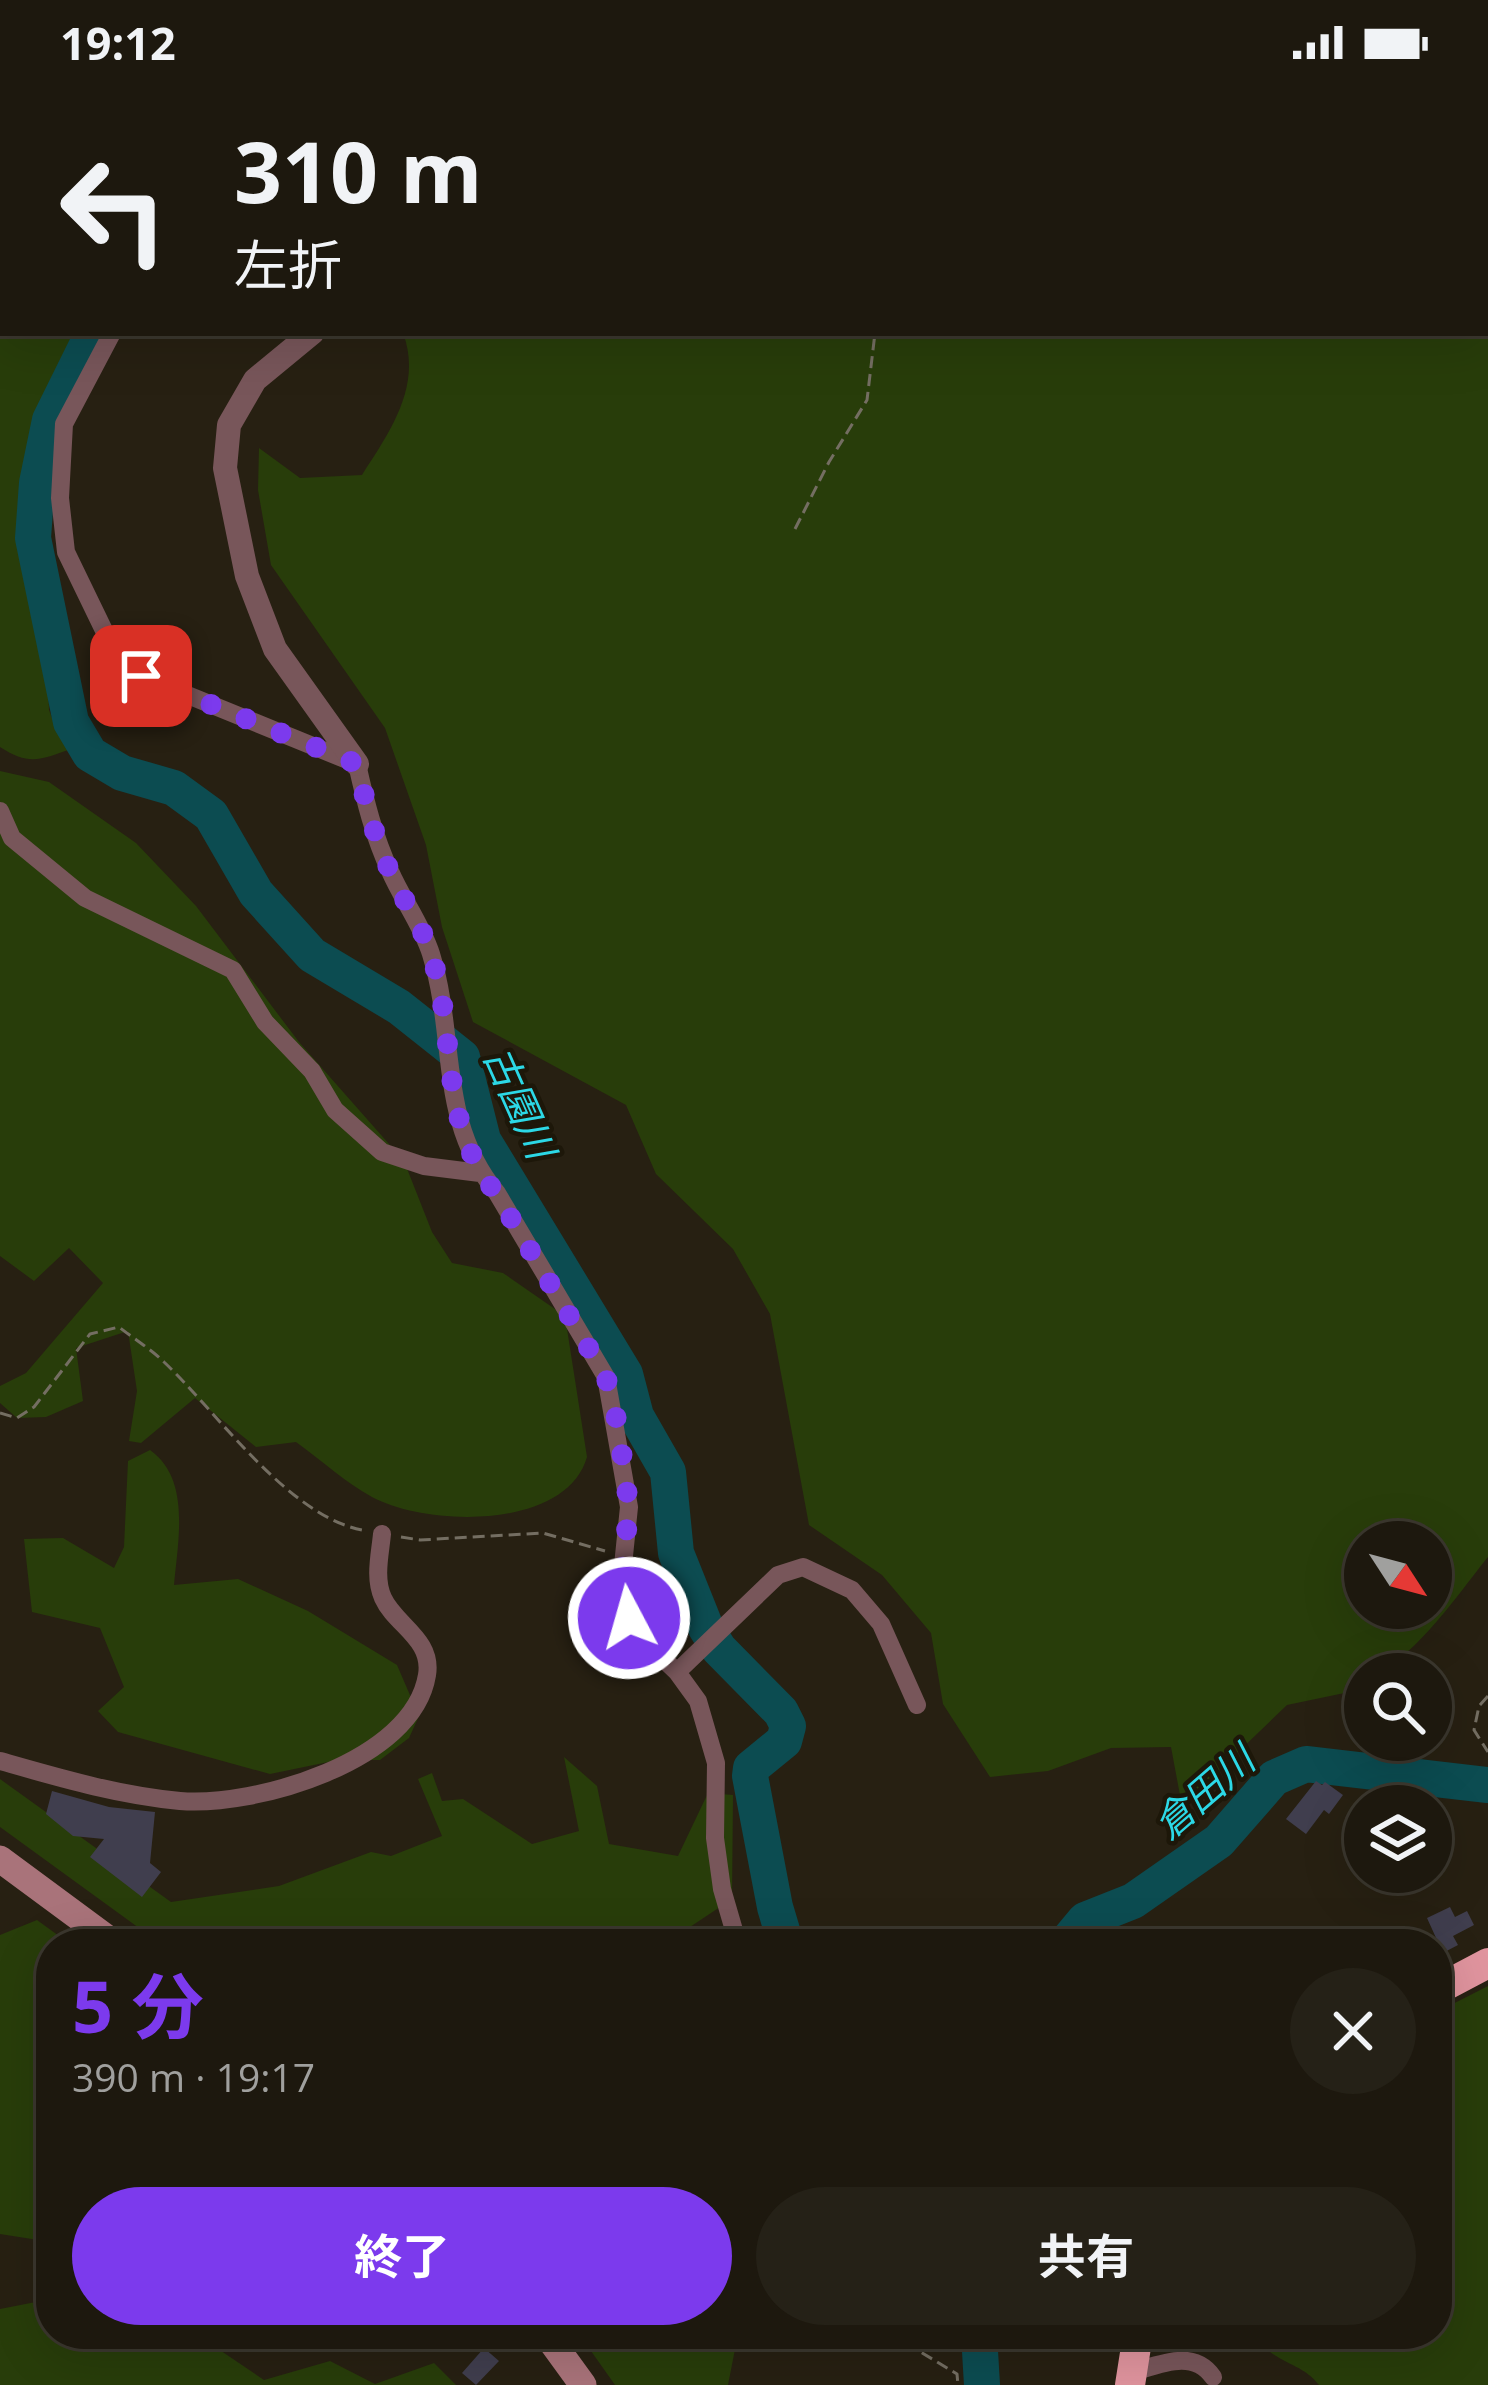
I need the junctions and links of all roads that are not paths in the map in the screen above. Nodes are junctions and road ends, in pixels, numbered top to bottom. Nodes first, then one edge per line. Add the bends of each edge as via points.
1 (110, 336) edge
2 (308, 336) edge
3 (357, 764) junction
4 (0, 811) edge
5 (480, 1173) junction
6 (382, 1534) road end
7 (677, 1672) junction
8 (917, 1705) dead end
9 (0, 1760) edge
10 (0, 1859) edge
11 (95, 1929) edge
12 (734, 1929) edge
13 (1488, 1963) edge
14 (1452, 1982) edge
15 (557, 2349) edge
16 (1135, 2349) edge
17 (1213, 2377) dead end
18 (1130, 2379) edge
19 (584, 2385) edge

1 - 3 street via 64,424 60,498 66,552 112,647 141,676
2 - 3 street via 254,380 229,425 224,468 247,576 275,649
3 - 5 street via 389,870 430,951 451,1088
4 - 5 street via 12,838 85,898 233,970 335,1110 382,1152
5 - 7 street via 606,1377 629,1507 621,1585 636,1634
6 - 9 street via 384,1602 413,1632 428,1671 403,1723 367,1753 321,1776 186,1802 100,1790
7 - 8 street via 778,1575 803,1567 852,1591 880,1624
7 - 12 street via 698,1701 716,1763 715,1838
10 - 11 main road
13 - 14 highway
15 - 19 main road
16 - 18 highway
17 - 18 street via 1192,2359

